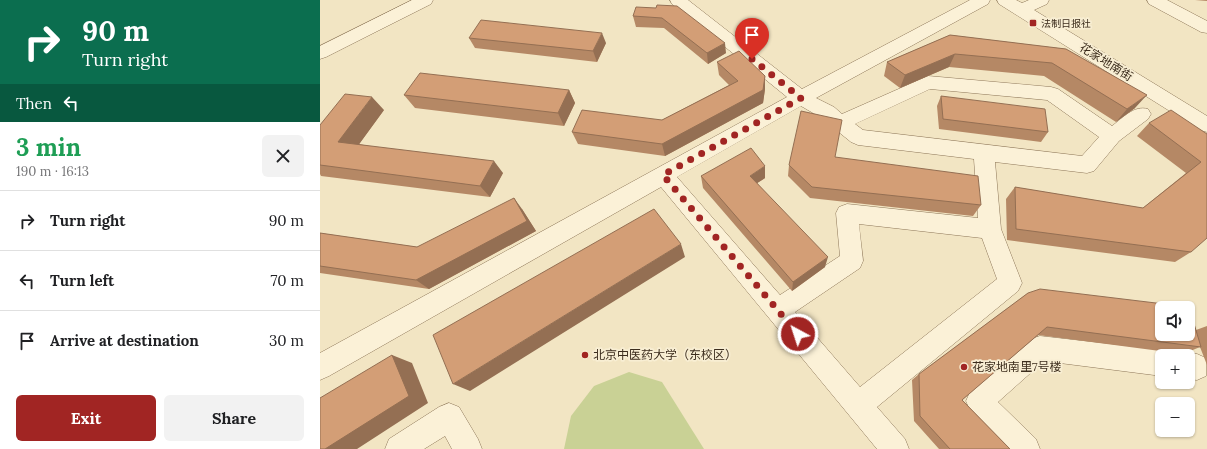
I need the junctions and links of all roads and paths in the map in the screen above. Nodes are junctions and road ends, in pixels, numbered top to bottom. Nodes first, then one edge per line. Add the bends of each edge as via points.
1 (425, 0) edge
2 (678, 0) edge
3 (982, 0) edge
4 (1005, 0) edge
5 (1041, 0) edge
6 (1155, 0) edge
7 (1022, 10) junction
8 (1207, 28) edge
9 (320, 53) edge
10 (801, 98) junction
11 (1142, 114) edge
12 (840, 123) junction
13 (1207, 125) edge
14 (1112, 136) junction
15 (984, 153) junction
16 (663, 175) junction
17 (990, 229) junction
18 (778, 310) junction
19 (1155, 362) edge
20 (320, 367) edge
21 (858, 406) junction
22 (399, 449) edge
23 (468, 449) edge
24 (895, 449) edge
25 (1026, 449) edge

1 - 9 street
2 - 10 street
3 - 10 street
4 - 7 street, 花家地南街
5 - 7 street
6 - 8 street
7 - 13 street, 花家地南街
10 - 12 street via 827,112
10 - 16 street
11 - 14 street
12 - 14 street via 928,82 1051,94
12 - 15 street via 858,137
14 - 15 street via 1087,165
15 - 17 street
16 - 18 street
16 - 20 street
17 - 18 street via 847,213 852,261
17 - 21 street via 1010,283
18 - 21 street
19 - 25 street via 1040,348 979,401
21 - 24 street
22 - 23 street via 449,418

